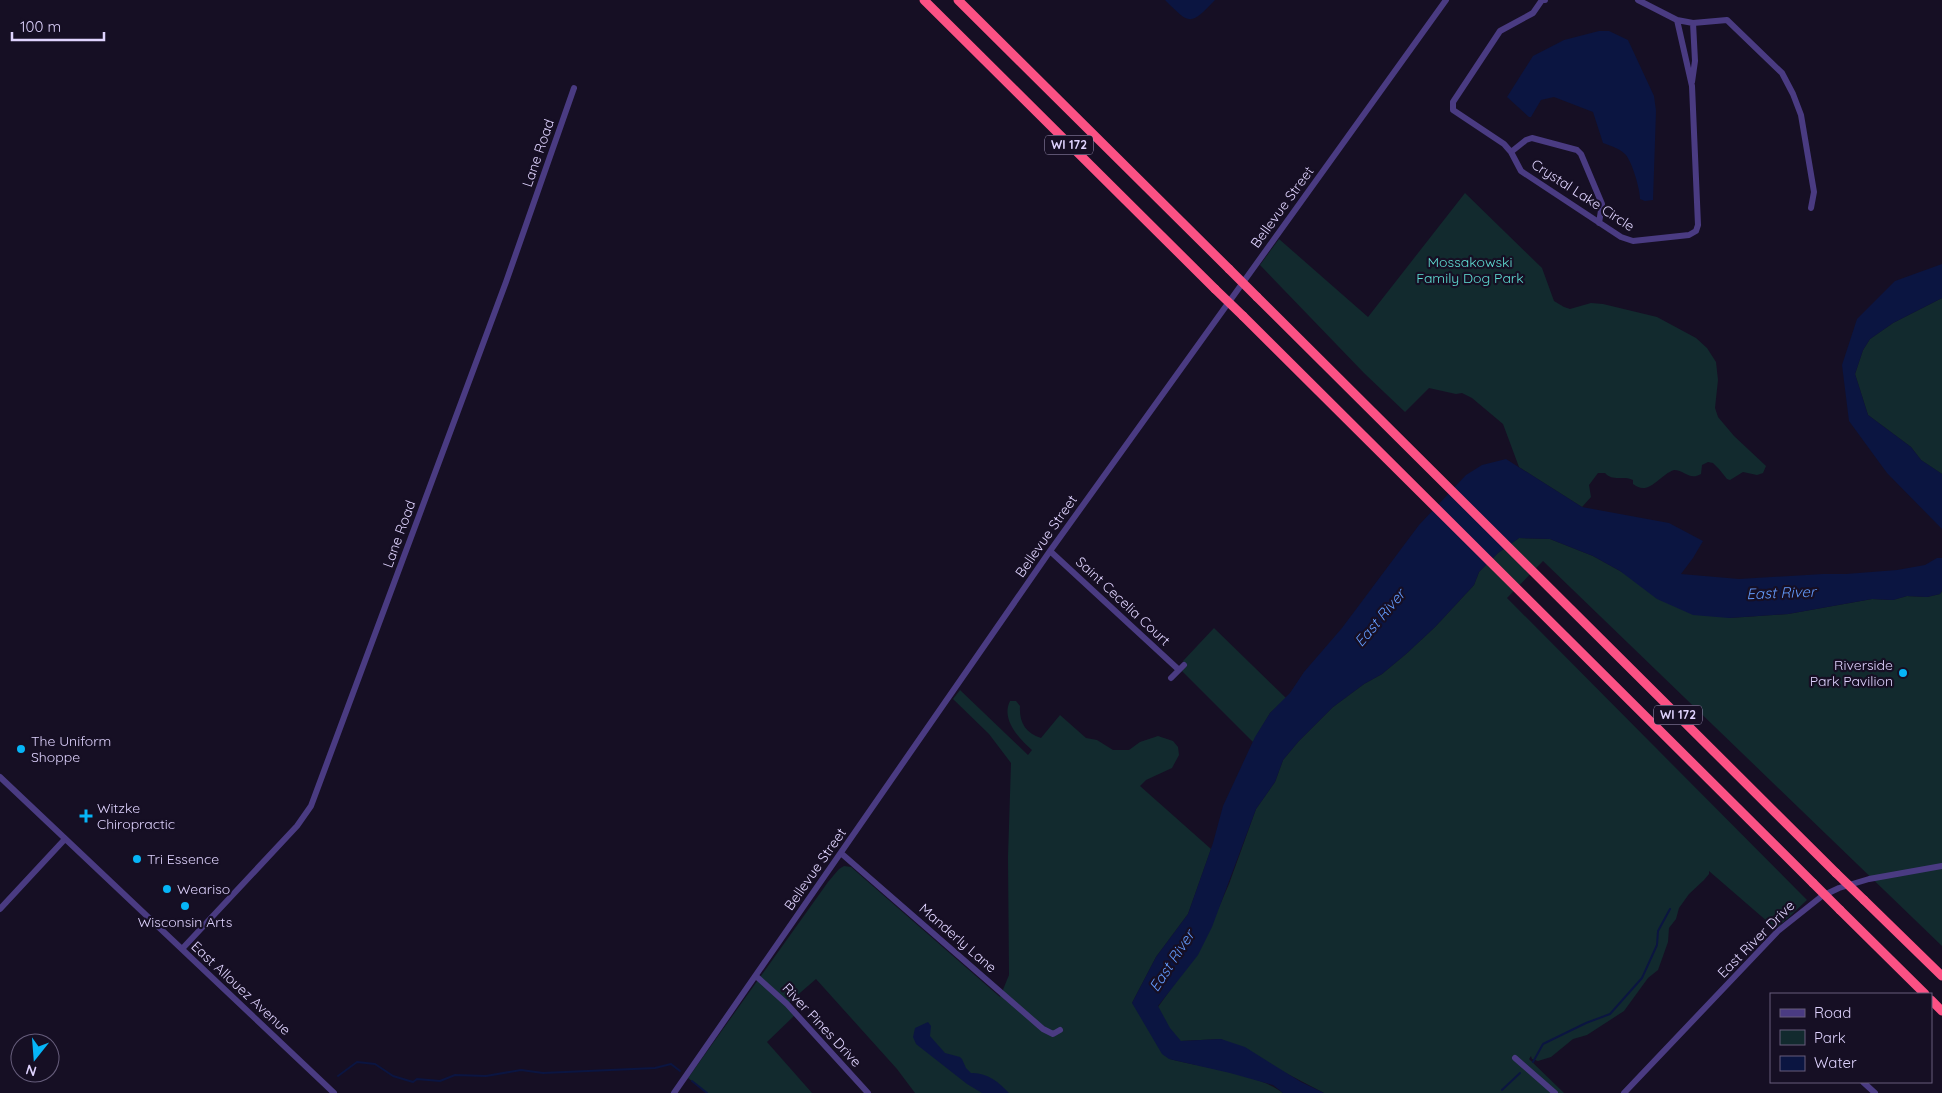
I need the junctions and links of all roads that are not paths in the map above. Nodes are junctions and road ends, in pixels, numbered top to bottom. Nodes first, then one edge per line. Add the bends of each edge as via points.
1 (924, 0) edge
2 (958, 0) edge
3 (1446, 0) edge
4 (1542, 0) edge
5 (1638, 0) edge
6 (1677, 20) junction
7 (1693, 22) junction
8 (1692, 86) junction
9 (574, 88) dead end
10 (1512, 152) junction
11 (1811, 208) dead end
12 (1599, 223) junction
13 (1050, 551) junction
14 (1170, 678) dead end
15 (0, 777) edge
16 (65, 839) junction
17 (842, 854) junction
18 (1942, 866) edge
19 (0, 909) edge
20 (182, 949) junction
21 (756, 976) junction
22 (1942, 976) edge
23 (1924, 993) edge
24 (1932, 1001) edge
25 (1942, 1011) edge
26 (1060, 1030) dead end
27 (1515, 1058) dead end
28 (1864, 1083) edge
29 (334, 1093) edge
30 (674, 1093) edge
31 (868, 1093) edge
32 (1555, 1093) edge
33 (1624, 1093) edge
34 (1875, 1093) edge

1 - 23 highway, WI 172, bridge
2 - 22 highway, WI 172, bridge
3 - 13 street, Bellevue Street
4 - 10 street, Crystal Lake Circle via 1533,14 1500,31 1453,102 1453,110
5 - 6 street
6 - 7 street
6 - 8 street, Crystal Lake Circle
7 - 8 street, Crystal Lake Circle via 1695,61
7 - 11 street via 1727,20 1786,78 1801,115 1814,192
8 - 12 street, Crystal Lake Circle via 1696,231 1689,236 1633,241
9 - 20 street, Lane Road via 506,282 311,806 297,826
10 - 12 street, Crystal Lake Circle via 1521,171
10 - 12 street via 1532,138 1577,150 1584,158 1602,204
13 - 14 street, Saint Cecelia Court via 1181,667
13 - 17 street, Bellevue Street
15 - 16 street, East Allouez Avenue
16 - 19 street
16 - 20 street, East Allouez Avenue
17 - 21 street, Bellevue Street
17 - 26 street, Manderly Lane via 1043,1029 1053,1034
18 - 33 street, East River Drive via 1869,879 1822,896 1778,932
20 - 29 street, East Allouez Avenue
21 - 30 street, Bellevue Street
21 - 31 street, River Pines Drive via 787,1004
24 - 25 highway
27 - 32 street
28 - 34 street

